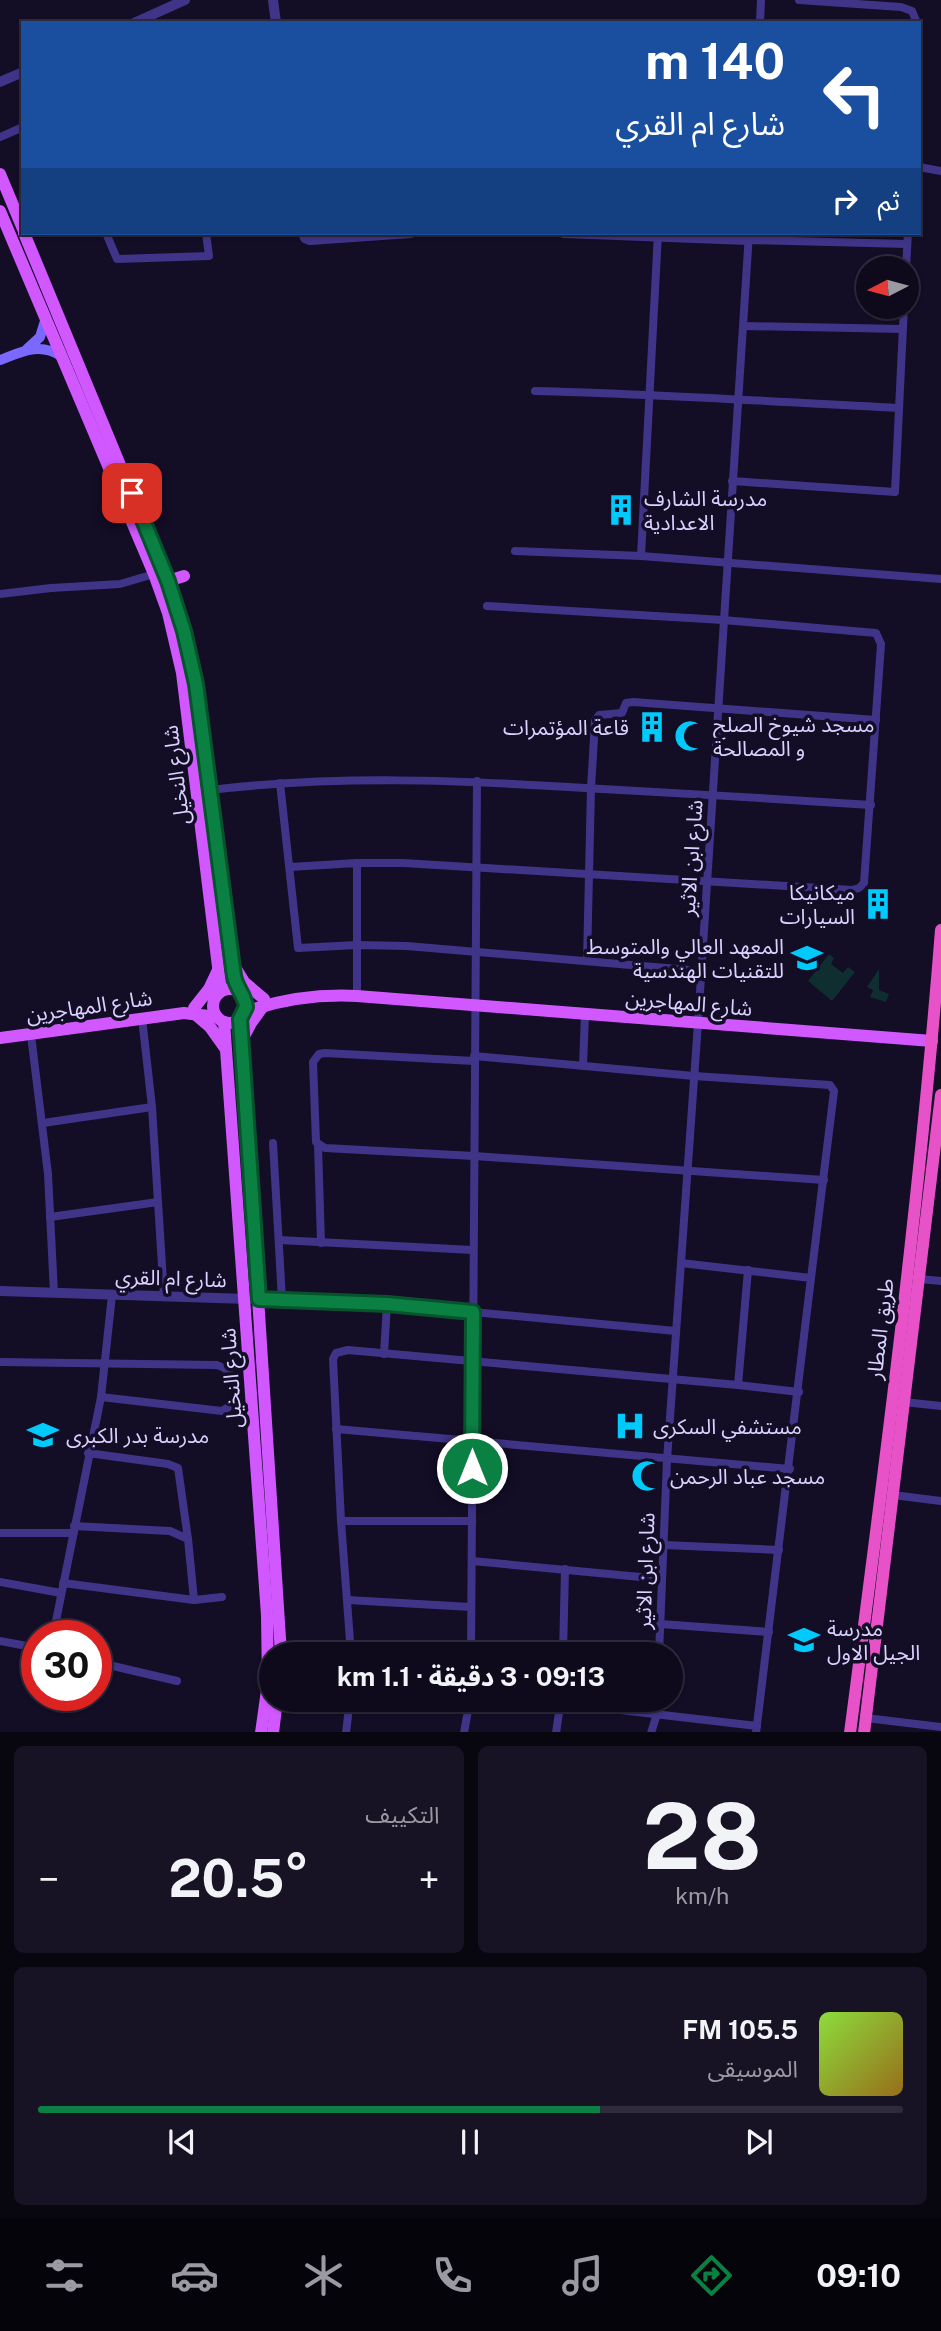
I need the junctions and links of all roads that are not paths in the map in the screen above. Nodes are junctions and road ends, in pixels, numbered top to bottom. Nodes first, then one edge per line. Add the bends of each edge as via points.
1 (185, 0) edge
2 (273, 0) edge
3 (761, 0) edge
4 (799, 0) edge
5 (138, 21) edge
6 (276, 21) edge
7 (760, 21) edge
8 (916, 21) edge
9 (21, 73) edge
10 (0, 82) edge
11 (21, 128) edge
12 (0, 137) edge
13 (921, 167) edge
14 (941, 171) edge
15 (0, 174) edge
16 (0, 211) edge
17 (21, 224) edge
18 (25, 235) edge
19 (107, 235) edge
20 (206, 235) edge
21 (304, 235) edge
22 (383, 235) edge
23 (658, 235) edge
24 (908, 235) edge
25 (748, 237) edge
26 (907, 244) junction
27 (906, 256) edge
28 (903, 319) edge
29 (45, 321) junction
30 (743, 326) junction
31 (903, 329) junction
32 (27, 349) junction
33 (61, 356) junction
34 (0, 359) edge
35 (536, 391) dead end
36 (649, 394) junction
37 (86, 398) junction
38 (738, 401) junction
39 (899, 408) junction
40 (732, 481) junction
41 (515, 551) dead end
42 (641, 555) junction
43 (727, 561) junction
44 (184, 576) dead end
45 (941, 579) edge
46 (160, 580) junction
47 (0, 594) edge
48 (488, 606) dead end
49 (723, 621) junction
50 (718, 707) junction
51 (876, 720) junction
52 (477, 781) junction
53 (280, 783) junction
54 (591, 788) junction
55 (210, 790) junction
56 (712, 795) junction
57 (871, 805) junction
58 (357, 863) junction
59 (290, 867) junction
60 (477, 869) junction
61 (589, 875) junction
62 (707, 882) junction
63 (941, 930) edge
64 (357, 945) junction
65 (475, 953) junction
66 (232, 959) junction
67 (587, 961) junction
68 (219, 968) junction
69 (701, 971) junction
70 (241, 994) junction
71 (218, 995) junction
72 (357, 996) junction
73 (268, 1002) junction
74 (475, 1005) junction
75 (191, 1012) junction
76 (585, 1014) junction
77 (242, 1016) junction
78 (142, 1018) junction
79 (221, 1019) junction
80 (698, 1023) junction
81 (31, 1035) junction
82 (0, 1038) edge
83 (241, 1041) junction
84 (932, 1041) junction
85 (226, 1051) junction
86 (474, 1058) junction
87 (583, 1066) junction
88 (694, 1076) junction
89 (941, 1095) edge
90 (152, 1107) junction
91 (43, 1124) junction
92 (273, 1143) dead end
93 (318, 1145) junction
94 (938, 1151) edge
95 (474, 1156) junction
96 (687, 1171) junction
97 (824, 1180) junction
98 (158, 1202) junction
99 (50, 1217) junction
100 (279, 1240) junction
101 (321, 1242) junction
102 (473, 1250) junction
103 (681, 1263) junction
104 (748, 1270) junction
105 (811, 1278) junction
106 (919, 1279) junction
107 (941, 1282) edge
108 (0, 1291) edge
109 (54, 1293) junction
110 (112, 1295) junction
111 (164, 1297) junction
112 (245, 1299) junction
113 (259, 1299) junction
114 (282, 1299) junction
115 (387, 1304) junction
116 (473, 1312) junction
117 (676, 1331) junction
118 (384, 1354) junction
119 (0, 1362) edge
120 (473, 1362) junction
121 (106, 1363) junction
122 (673, 1379) junction
123 (738, 1385) junction
124 (799, 1392) junction
125 (101, 1397) junction
126 (904, 1402) junction
127 (941, 1406) edge
128 (336, 1429) junction
129 (472, 1442) junction
130 (88, 1453) junction
131 (667, 1460) junction
132 (790, 1469) junction
133 (893, 1495) junction
134 (941, 1501) edge
135 (341, 1521) junction
136 (472, 1521) junction
137 (73, 1529) junction
138 (0, 1533) edge
139 (188, 1539) junction
140 (664, 1545) junction
141 (779, 1549) junction
142 (472, 1561) junction
143 (565, 1569) junction
144 (662, 1579) junction
145 (0, 1582) edge
146 (63, 1583) junction
147 (61, 1593) junction
148 (222, 1597) dead end
149 (194, 1600) junction
150 (348, 1600) junction
151 (471, 1606) junction
152 (56, 1620) edge
153 (660, 1624) junction
154 (769, 1632) junction
155 (0, 1641) edge
156 (280, 1642) edge
157 (350, 1642) edge
158 (471, 1642) edge
159 (562, 1642) edge
160 (659, 1642) edge
161 (21, 1645) edge
162 (112, 1666) edge
163 (177, 1681) dead end
164 (275, 1712) edge
165 (348, 1712) edge
166 (468, 1712) edge
167 (559, 1712) edge
168 (642, 1712) edge
169 (657, 1714) junction
170 (866, 1718) junction
171 (941, 1727) edge
172 (756, 1729) edge
173 (261, 1732) edge
174 (273, 1732) edge
175 (346, 1732) edge
176 (464, 1732) edge
177 (556, 1732) edge
178 (651, 1732) edge
179 (850, 1732) edge
180 (864, 1732) edge

1 - 5 street
2 - 6 street
3 - 7 street
4 - 8 street via 901,7 912,11
9 - 10 street
11 - 12 street
13 - 14 street
15 - 17 main road, شارع النخيل
16 - 29 main road, شارع النخيل
18 - 37 main road, شارع النخيل
19 - 20 street via 117,259 209,256
21 - 22 street via 312,240
23 - 25 street
23 - 36 street
24 - 26 street
25 - 26 street
25 - 30 street, شارع ابن الاثير
26 - 27 street
28 - 31 street
29 - 32 main road via 40,337
29 - 33 main road, شارع النخيل
30 - 31 street
30 - 38 street, شارع ابن الاثير
31 - 39 street
32 - 33 main road via 45,349
32 - 34 main road
33 - 37 main road, شارع النخيل
35 - 36 street
36 - 38 street
36 - 42 street
37 - 46 main road, شارع النخيل
38 - 39 street
38 - 40 street, شارع ابن الاثير
39 - 40 street via 895,492
40 - 43 street, شارع ابن الاثير
41 - 42 street
42 - 43 street
43 - 45 street
43 - 49 street, شارع ابن الاثير
44 - 46 main road
46 - 47 street
46 - 55 main road, شارع النخيل via 202,683
46 - 68 main road, شارع النخيل via 182,673
48 - 49 street
49 - 50 street, شارع ابن الاثير
49 - 51 street via 876,633 881,644
50 - 51 street
50 - 54 street via 629,702 622,713 598,715
50 - 56 street, شارع ابن الاثير
51 - 57 street
52 - 53 street
52 - 54 street
52 - 60 street
53 - 55 street
53 - 59 street
54 - 56 street
54 - 61 street
55 - 66 main road, شارع النخيل
56 - 57 street
56 - 62 street, شارع ابن الاثير
57 - 62 street via 866,879 859,888
58 - 59 street
58 - 60 street
58 - 64 street
59 - 64 street via 298,948
60 - 61 street
60 - 65 street
61 - 62 street
61 - 67 street
62 - 69 street, شارع ابن الاثير
63 - 84 highway, طريق المطار
64 - 65 street
64 - 72 street
65 - 67 street
65 - 74 street
66 - 70 main road, شارع النخيل
66 - 73 main road via 244,982
67 - 69 street
68 - 71 main road, شارع النخيل
68 - 75 main road
69 - 80 street, شارع ابن الاثير
70 - 71 main road via 229,989
70 - 73 main road, شارع المهاجرين
70 - 77 main road
71 - 75 main road, شارع المهاجرين
71 - 79 main road via 213,1008
72 - 73 main road, شارع المهاجرين
72 - 74 main road, شارع المهاجرين
73 - 77 main road, شارع المهاجرين
73 - 83 main road
74 - 76 main road, شارع المهاجرين
74 - 86 street
75 - 78 main road, شارع المهاجرين
75 - 79 main road, شارع المهاجرين
75 - 85 main road
76 - 80 main road, شارع المهاجرين
76 - 87 street
77 - 79 main road via 229,1023
77 - 83 main road, شارع النخيل
78 - 81 main road, شارع المهاجرين
78 - 90 street
79 - 85 main road, شارع النخيل
80 - 84 main road, شارع المهاجرين
80 - 88 street, شارع ابن الاثير
81 - 82 main road, شارع المهاجرين
81 - 91 street
83 - 113 main road, شارع النخيل
84 - 179 highway, طريق المطار
85 - 112 main road, شارع النخيل
86 - 87 street
86 - 93 street via 318,1054 313,1062
86 - 95 street
87 - 88 street
88 - 96 street, شارع ابن الاثير
88 - 97 street via 830,1085 834,1091
89 - 94 highway, طريق المطار
90 - 91 street
90 - 98 street
91 - 99 street
92 - 100 street
93 - 95 street
93 - 101 street
94 - 106 highway, طريق المطار
95 - 96 street
95 - 102 street
96 - 97 street
96 - 103 street, شارع ابن الاثير
97 - 105 street
98 - 99 street
98 - 111 street
99 - 109 street
100 - 101 street
100 - 114 street
101 - 102 street
102 - 116 street
103 - 104 street
103 - 117 street, شارع ابن الاثير
104 - 105 street
104 - 123 street
105 - 124 street
106 - 107 street
106 - 126 highway, طريق المطار
108 - 109 street, شارع ام القري
109 - 110 street, شارع ام القري
110 - 111 street, شارع ام القري
110 - 121 street
111 - 112 street, شارع ام القري
112 - 113 street, شارع ام القري
112 - 173 main road, شارع النخيل via 269,1650
113 - 114 street, شارع ام القري
113 - 156 main road, شارع النخيل
114 - 115 street, شارع ام القري
115 - 116 street, شارع ام القري
115 - 118 street
116 - 117 street, شارع ام القري
116 - 120 street
117 - 122 street, شارع ابن الاثير
118 - 120 street
118 - 128 street via 341,1350 334,1355
119 - 121 street
120 - 122 street
120 - 129 street
121 - 125 street
121 - 125 street via 221,1366 233,1378 235,1398 222,1411
122 - 123 street
122 - 131 street, شارع ابن الاثير
123 - 124 street
124 - 132 street
125 - 130 street
126 - 127 street
126 - 133 highway, طريق المطار
128 - 129 street
128 - 135 street
129 - 131 street
129 - 136 street
130 - 137 street
130 - 139 street via 178,1468
131 - 132 street
131 - 140 street, شارع ابن الاثير
132 - 141 street
133 - 134 street
133 - 170 highway, طريق المطار
135 - 136 street
135 - 150 street
136 - 142 street
137 - 138 street
137 - 139 street via 170,1531
137 - 146 street
139 - 149 street
140 - 141 street
140 - 144 street, شارع ابن الاثير
141 - 154 street
142 - 143 street
142 - 151 street
143 - 144 street
143 - 159 street
144 - 153 street, شارع ابن الاثير
145 - 147 street
146 - 147 street
146 - 149 street
147 - 152 street
148 - 149 street
150 - 151 street
150 - 157 street
151 - 158 street
153 - 154 street
153 - 160 street, شارع ابن الاثير
154 - 172 street
155 - 161 street
162 - 163 street
164 - 174 main road
165 - 175 street
166 - 176 street
167 - 177 street
168 - 169 street
169 - 172 street
169 - 178 street
170 - 171 street
170 - 180 highway, طريق المطار

